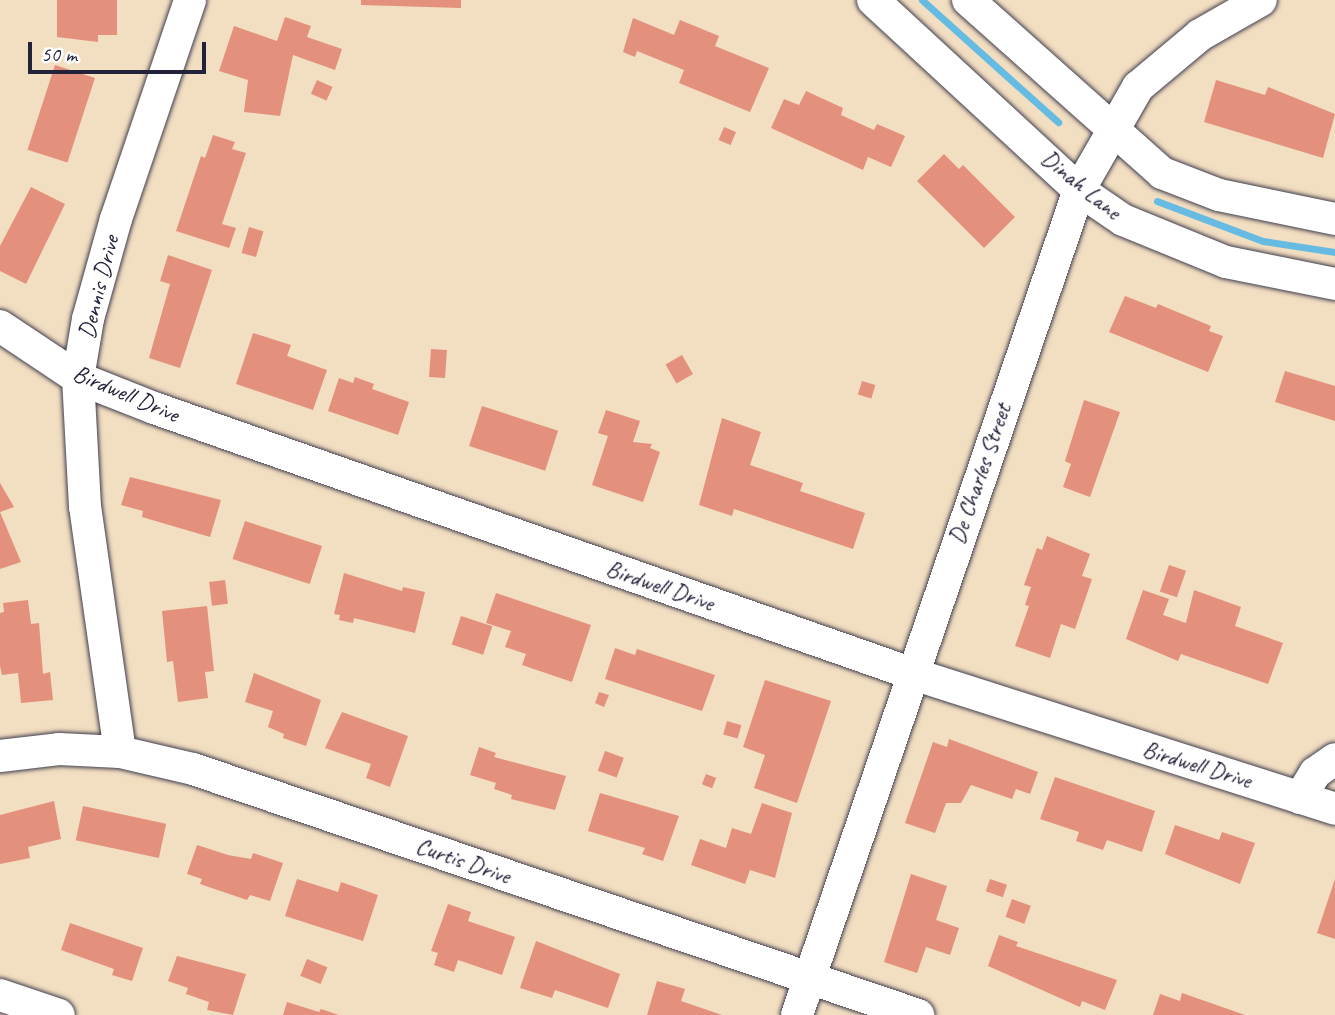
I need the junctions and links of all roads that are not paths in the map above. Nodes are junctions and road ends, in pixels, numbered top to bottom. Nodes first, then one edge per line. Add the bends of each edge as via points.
1 (190, 0) edge
2 (873, 0) edge
3 (968, 0) edge
4 (1261, 0) edge
5 (1113, 132) junction
6 (1079, 190) junction
7 (1335, 219) edge
8 (1335, 284) edge
9 (0, 326) edge
10 (78, 378) junction
11 (913, 674) junction
12 (120, 752) junction
13 (0, 756) edge
14 (1335, 759) edge
15 (1300, 798) junction
16 (1335, 809) edge
17 (808, 980) junction
18 (0, 995) edge
19 (59, 1015) edge
20 (797, 1015) edge
21 (918, 1015) edge

1 - 10 street, Dennis Drive via 116,219 88,319
2 - 6 street, Dinah Lane
3 - 5 street
4 - 5 street, De Charles Street via 1200,35 1138,87
5 - 6 street, De Charles Street
5 - 7 street via 1162,173 1219,195
6 - 8 street, Dinah Lane via 1123,220 1190,249 1226,262
6 - 11 street, De Charles Street
9 - 10 street, Birdwell Drive
10 - 11 street, Birdwell Drive
10 - 12 street, Dennis Drive via 85,507
11 - 15 street, Birdwell Drive
11 - 17 street, De Charles Street
12 - 13 street, Curtis Drive via 59,750
12 - 17 street, Curtis Drive via 193,769
14 - 15 street via 1315,772
15 - 16 street, Birdwell Drive
17 - 20 street, De Charles Street
17 - 21 street, Curtis Drive
18 - 19 street

